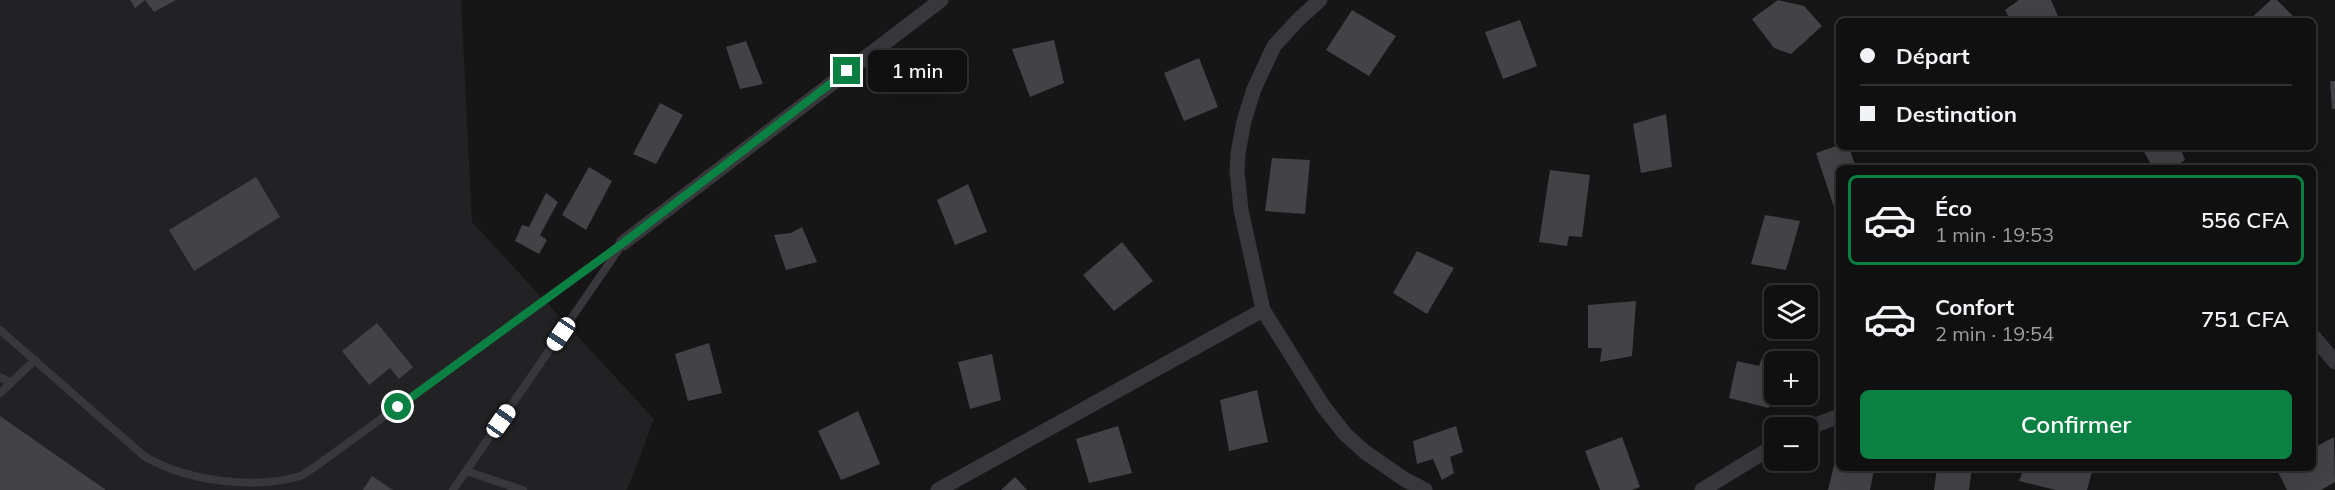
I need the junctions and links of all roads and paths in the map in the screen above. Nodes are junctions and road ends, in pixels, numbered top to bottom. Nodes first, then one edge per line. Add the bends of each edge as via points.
1 (941, 0) edge
2 (1320, 0) edge
3 (623, 243) junction
4 (1263, 310) junction
5 (0, 330) edge
6 (2316, 340) edge
7 (35, 360) junction
8 (2335, 362) edge
9 (0, 377) edge
10 (11, 383) junction
11 (0, 393) edge
12 (1836, 417) edge
13 (1818, 424) edge
14 (1764, 452) edge
15 (466, 471) junction
16 (453, 490) edge
17 (523, 490) edge
18 (938, 490) edge
19 (1425, 490) edge
20 (1702, 490) edge

1 - 3 street
2 - 4 street via 1274,46 1257,81 1238,153 1238,190
3 - 7 lane via 315,466 299,476 261,486 203,482 165,468 144,456
3 - 15 lane
4 - 18 street
4 - 19 street via 1345,434 1365,452
5 - 7 lane
6 - 8 street
7 - 10 lane
9 - 10 lane
10 - 11 lane
12 - 13 street
14 - 20 street
15 - 16 lane
15 - 17 lane

